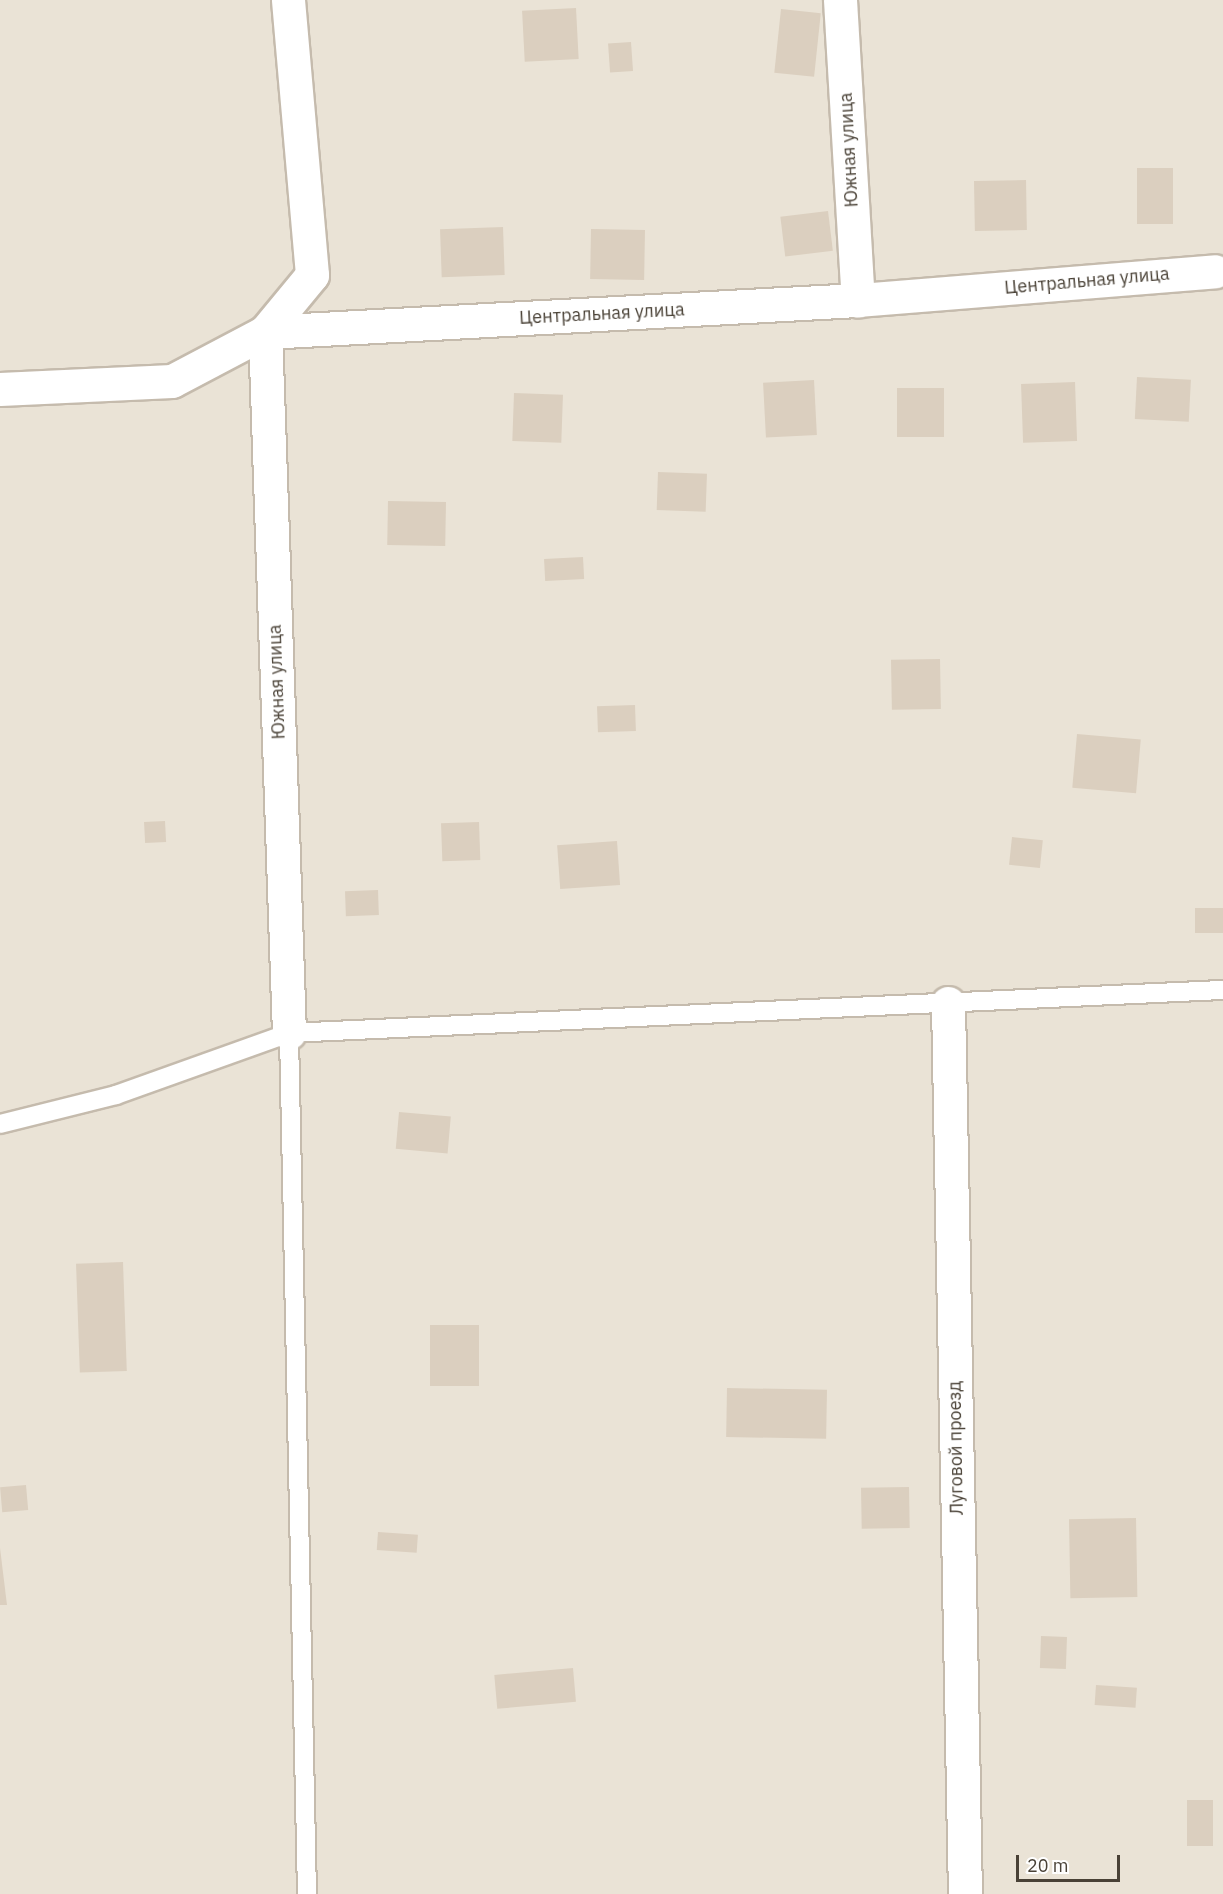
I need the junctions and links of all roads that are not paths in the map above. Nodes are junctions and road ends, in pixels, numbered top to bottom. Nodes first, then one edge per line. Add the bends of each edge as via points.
1 (288, 0) edge
2 (840, 0) edge
3 (1215, 271) dead end
4 (858, 300) junction
5 (265, 332) junction
6 (0, 389) edge
7 (1223, 990) edge
8 (948, 1003) junction
9 (289, 1033) junction
10 (0, 1124) edge
11 (307, 1894) edge
12 (965, 1894) edge

1 - 5 street via 312,275
2 - 4 street, Южная улица
3 - 4 street, Центральная улица
4 - 5 street, Центральная улица
5 - 6 street, Центральная улица via 172,381
5 - 9 street, Южная улица
7 - 8 lane
8 - 9 lane
8 - 12 street, Луговой проезд
9 - 10 lane via 116,1095
9 - 11 lane

